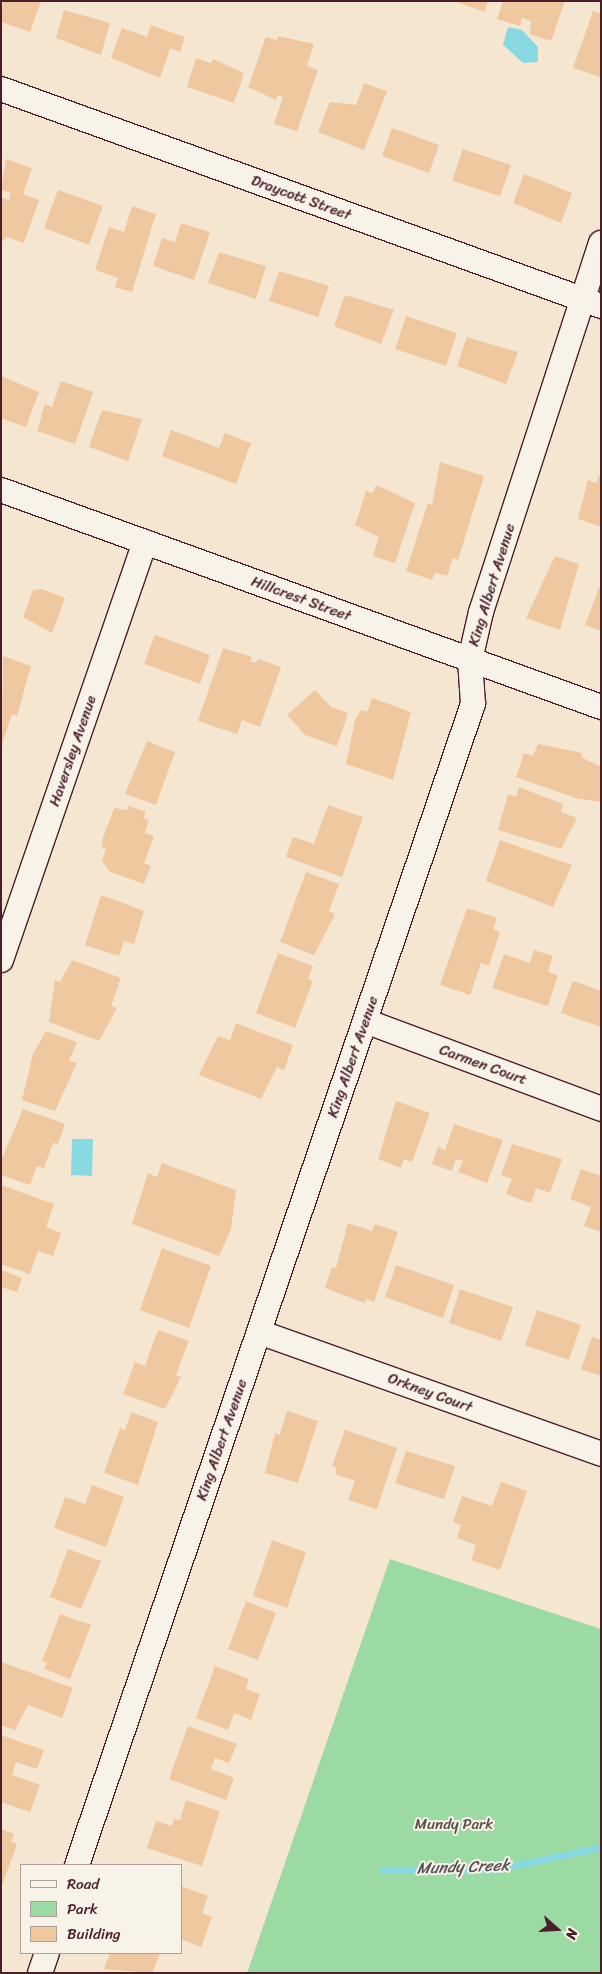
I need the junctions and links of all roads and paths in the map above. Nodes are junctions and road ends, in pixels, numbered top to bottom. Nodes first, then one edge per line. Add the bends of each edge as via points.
1 (1, 89) edge
2 (601, 243) edge
3 (591, 303) edge
4 (1, 490) edge
5 (146, 542) junction
6 (470, 660) junction
7 (601, 707) edge
8 (1, 960) edge
9 (365, 1021) junction
10 (601, 1109) edge
11 (259, 1332) junction
12 (601, 1454) edge
13 (76, 1864) edge
14 (47, 1954) edge
15 (40, 1973) edge

1 - 3 street, Draycott Street
2 - 3 street, King Albert Avenue
3 - 6 street, King Albert Avenue
4 - 5 street, Hillcrest Street
5 - 6 street, Hillcrest Street
5 - 8 street, Haversley Avenue
6 - 7 street, Hillcrest Street
6 - 9 street, King Albert Avenue via 473,704
9 - 10 street, Carmen Court
9 - 11 street, King Albert Avenue
11 - 12 street, Orkney Court
11 - 13 street, King Albert Avenue
14 - 15 street

